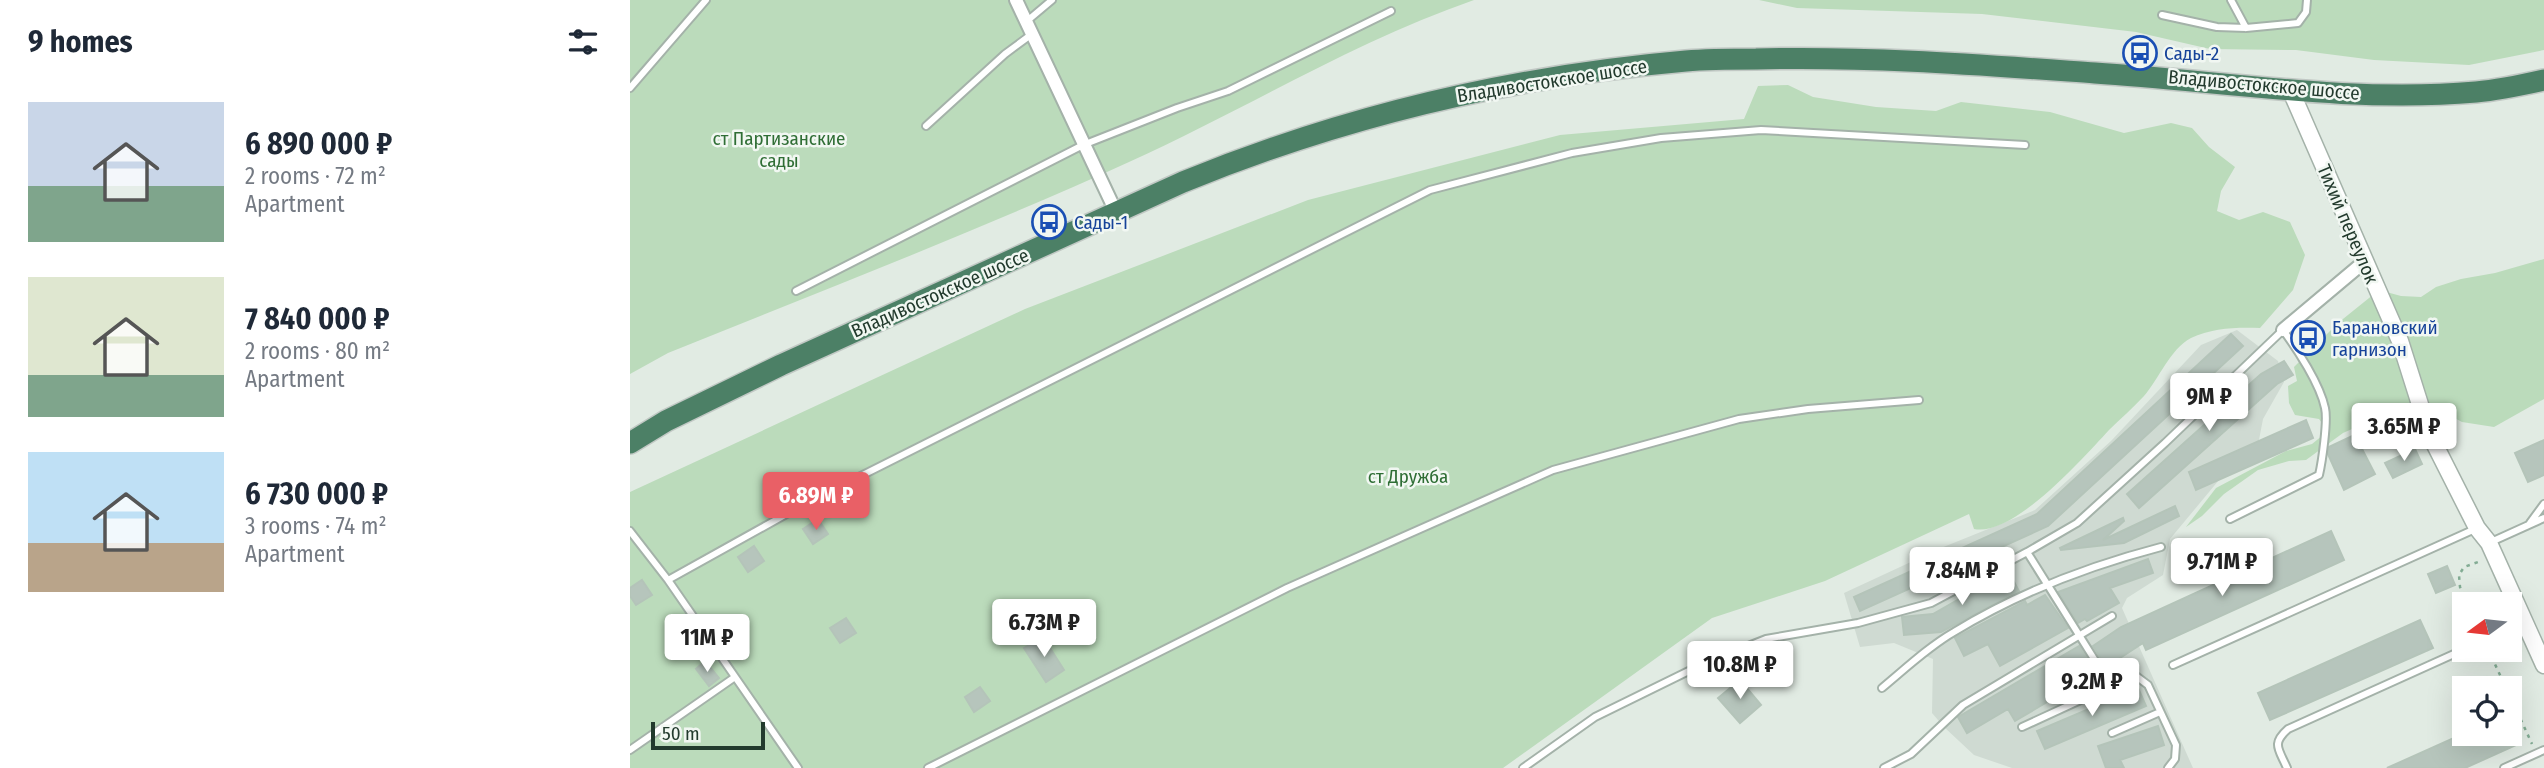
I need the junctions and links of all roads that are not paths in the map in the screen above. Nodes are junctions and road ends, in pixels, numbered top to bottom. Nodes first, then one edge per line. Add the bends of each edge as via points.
1 (706, 0) edge
2 (1016, 0) edge
3 (1052, 0) edge
4 (2231, 0) edge
5 (2307, 0) edge
6 (1391, 11) dead end
7 (2162, 15) dead end
8 (1026, 22) junction
9 (2246, 28) junction
10 (1032, 34) junction
11 (2544, 80) edge
12 (630, 88) edge
13 (2290, 89) junction
14 (926, 126) dead end
15 (1083, 145) junction
16 (2025, 145) dead end
17 (1116, 212) junction
18 (2364, 262) junction
19 (796, 291) dead end
20 (2283, 330) junction
21 (1919, 400) dead end
22 (630, 443) edge
23 (2544, 504) edge
24 (2544, 518) edge
25 (2230, 519) dead end
26 (2529, 525) junction
27 (2477, 528) junction
28 (630, 531) edge
29 (2161, 547) dead end
30 (2492, 549) junction
31 (2027, 552) junction
32 (668, 580) junction
33 (2046, 584) junction
34 (2112, 617) dead end
35 (2525, 623) junction
36 (2522, 624) edge
37 (2080, 635) junction
38 (2452, 655) edge
39 (2173, 665) dead end
40 (2544, 665) edge
41 (735, 677) junction
42 (2111, 686) junction
43 (1882, 688) dead end
44 (2160, 712) junction
45 (2022, 727) dead end
46 (2112, 733) dead end
47 (630, 750) edge
48 (2544, 750) edge
49 (798, 768) edge
50 (928, 768) edge
51 (1523, 768) edge
52 (1884, 768) edge
53 (2168, 768) edge
54 (2287, 768) edge
55 (2504, 768) edge

1 - 12 lane
2 - 8 street
3 - 8 lane
4 - 9 lane
5 - 9 lane via 2298,23
6 - 15 lane via 1228,92
7 - 9 lane
8 - 10 street
10 - 14 lane
10 - 15 street
11 - 13 highway, Владивостокское шоссе via 2433,95
13 - 17 highway, Владивостокское шоссе via 1835,57 1688,61 1524,81 1379,114 1242,158
13 - 18 street, Тихий переулок
15 - 17 street
15 - 19 lane
16 - 32 lane via 1761,130 1661,138 1572,153 1430,190 801,506
17 - 22 highway, Владивостокское шоссе via 781,365
18 - 20 street
18 - 27 street, Тихий переулок via 2400,341 2428,433
20 - 25 lane via 2303,357 2326,409 2319,475
20 - 31 lane via 2077,523
21 - 50 lane via 1739,419 1553,470 1287,588
23 - 26 lane
24 - 26 lane
26 - 30 lane
27 - 30 street, Тихий переулок
27 - 39 lane
28 - 32 lane
29 - 33 lane
30 - 35 street, Тихий переулок
31 - 33 lane
31 - 51 lane via 1931,603 1858,623 1766,639 1703,664 1595,717
32 - 41 lane
33 - 37 lane
33 - 43 lane via 1952,632
34 - 37 lane
35 - 36 lane
35 - 40 street, Тихий переулок
37 - 42 lane
37 - 52 lane via 1963,705 1911,754
38 - 54 lane via 2288,729 2278,737 2277,746
41 - 47 lane
41 - 49 lane
42 - 44 lane via 2136,676 2148,685
42 - 45 lane
44 - 46 lane
44 - 53 lane via 2176,746 2175,759
48 - 55 lane

